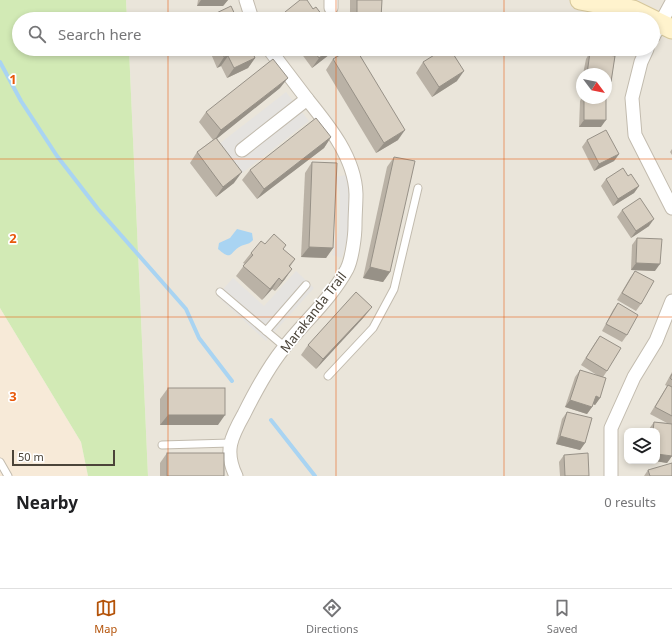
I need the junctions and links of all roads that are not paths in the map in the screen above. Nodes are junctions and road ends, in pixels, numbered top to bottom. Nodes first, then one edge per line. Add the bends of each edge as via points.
1 (246, 0) edge
2 (580, 0) edge
3 (672, 2) edge
4 (250, 12) edge
5 (637, 12) edge
6 (662, 30) edge
7 (274, 56) edge
8 (644, 56) edge
9 (307, 99) junction
10 (242, 150) dead end
11 (418, 188) dead end
12 (672, 208) edge
13 (306, 285) dead end
14 (220, 292) dead end
15 (672, 301) edge
16 (266, 331) junction
17 (285, 347) junction
18 (328, 376) dead end
19 (230, 443) junction
20 (162, 445) dead end
21 (0, 462) edge
22 (8, 476) edge
23 (236, 476) edge
24 (611, 476) edge

1 - 4 street
2 - 5 street
3 - 6 street
7 - 9 street, Marakanda Trail
8 - 12 street via 632,98 635,135
9 - 10 street
9 - 17 street, Marakanda Trail via 323,119 350,164 356,193 355,233 347,268 322,304
11 - 18 lane via 394,289 372,328
13 - 16 lane
14 - 16 lane
15 - 24 street via 656,341 634,377 611,428
16 - 17 lane
17 - 19 street, Marakanda Trail via 255,392
19 - 20 lane
19 - 23 street, Marakanda Trail via 230,465
21 - 22 lane

